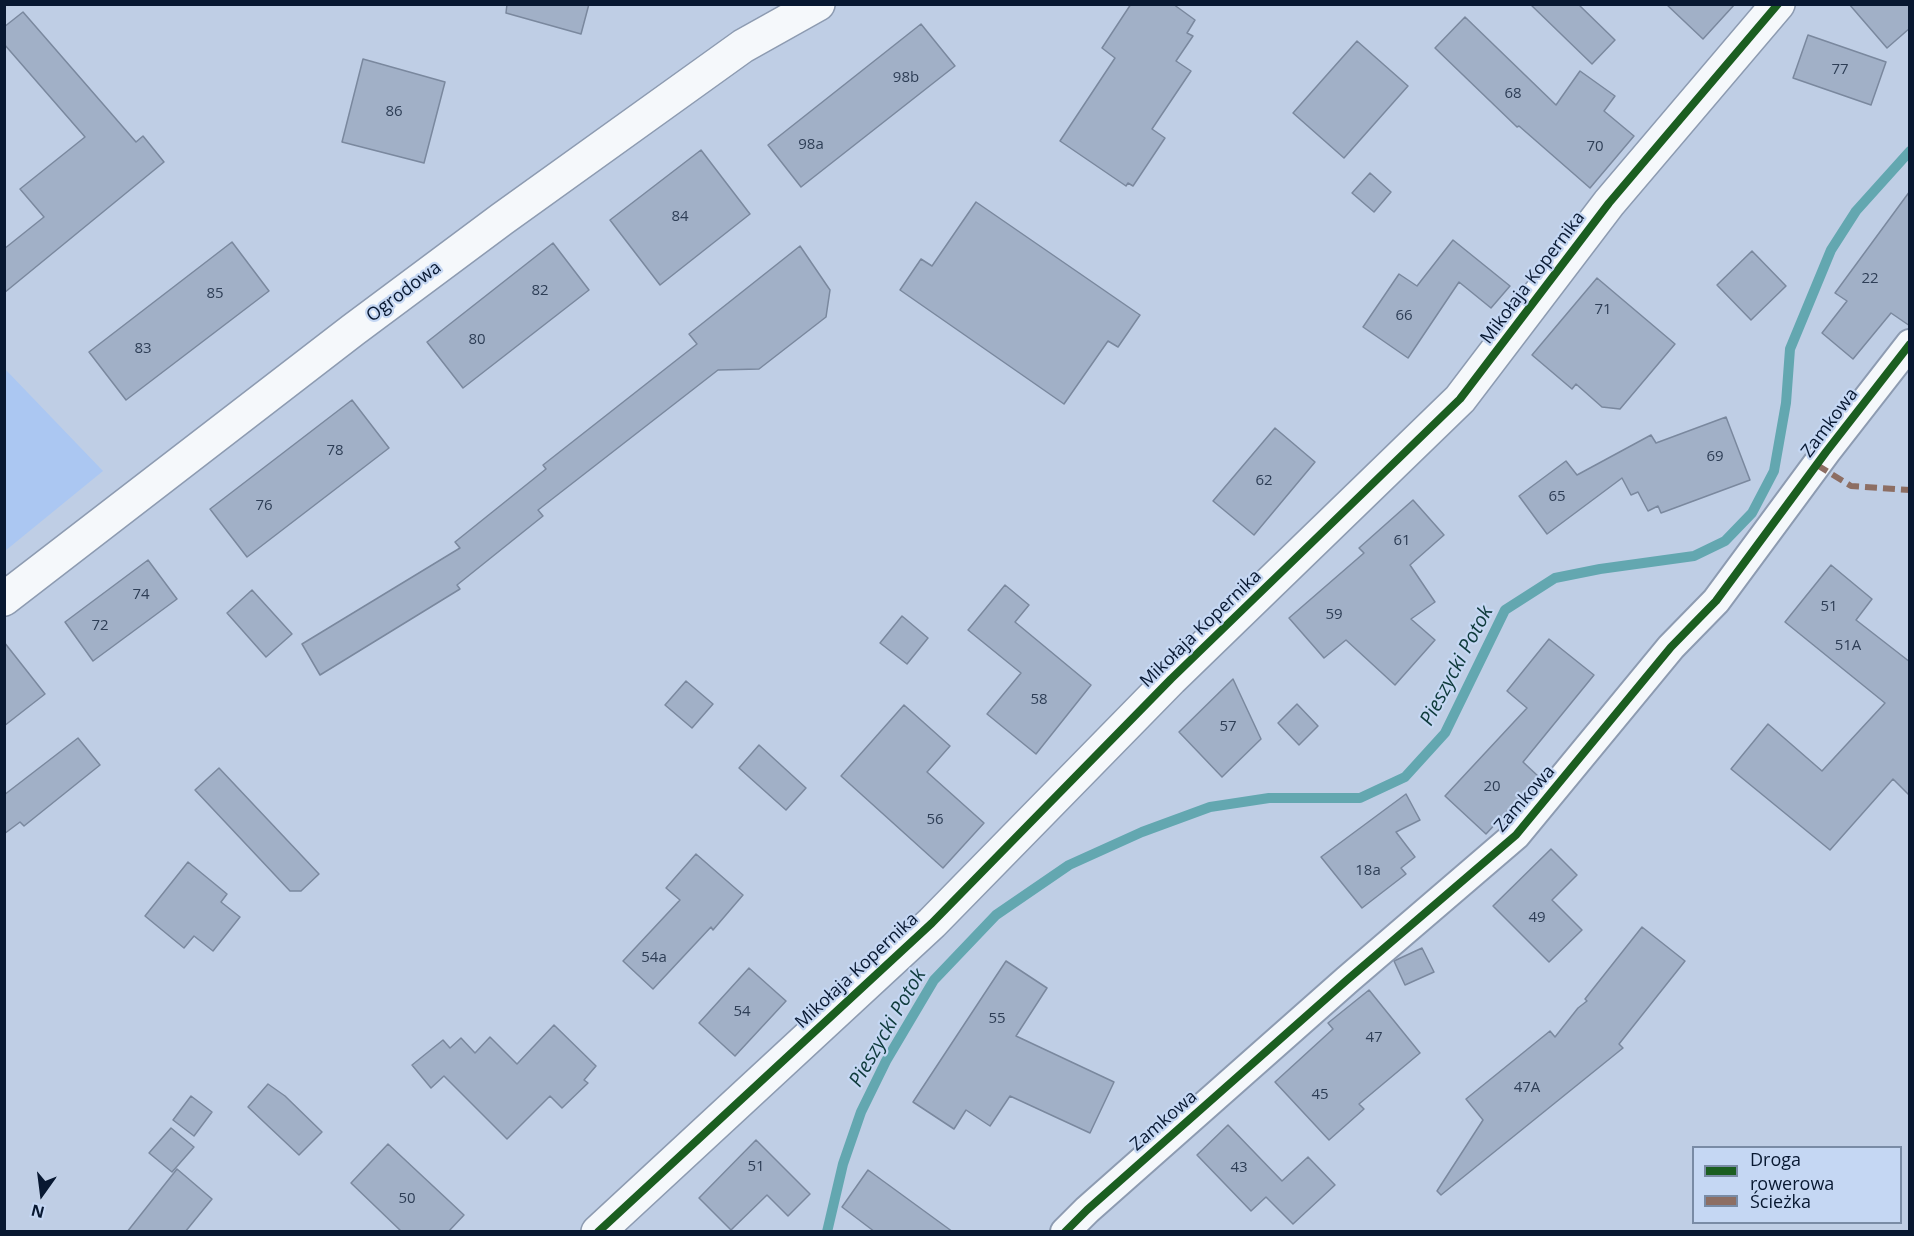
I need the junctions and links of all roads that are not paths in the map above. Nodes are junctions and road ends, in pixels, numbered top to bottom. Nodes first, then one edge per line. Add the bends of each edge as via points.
1 (818, 4) edge
2 (1778, 4) edge
3 (1910, 344) edge
4 (4, 599) edge
5 (598, 1232) edge
6 (1065, 1232) edge

1 - 4 street, Ogrodowa via 743,46 502,219
2 - 5 street, Mikołaja Kopernika via 1609,203 1460,399 1171,679 932,923
3 - 6 street, Zamkowa via 1716,601 1671,646 1516,835

